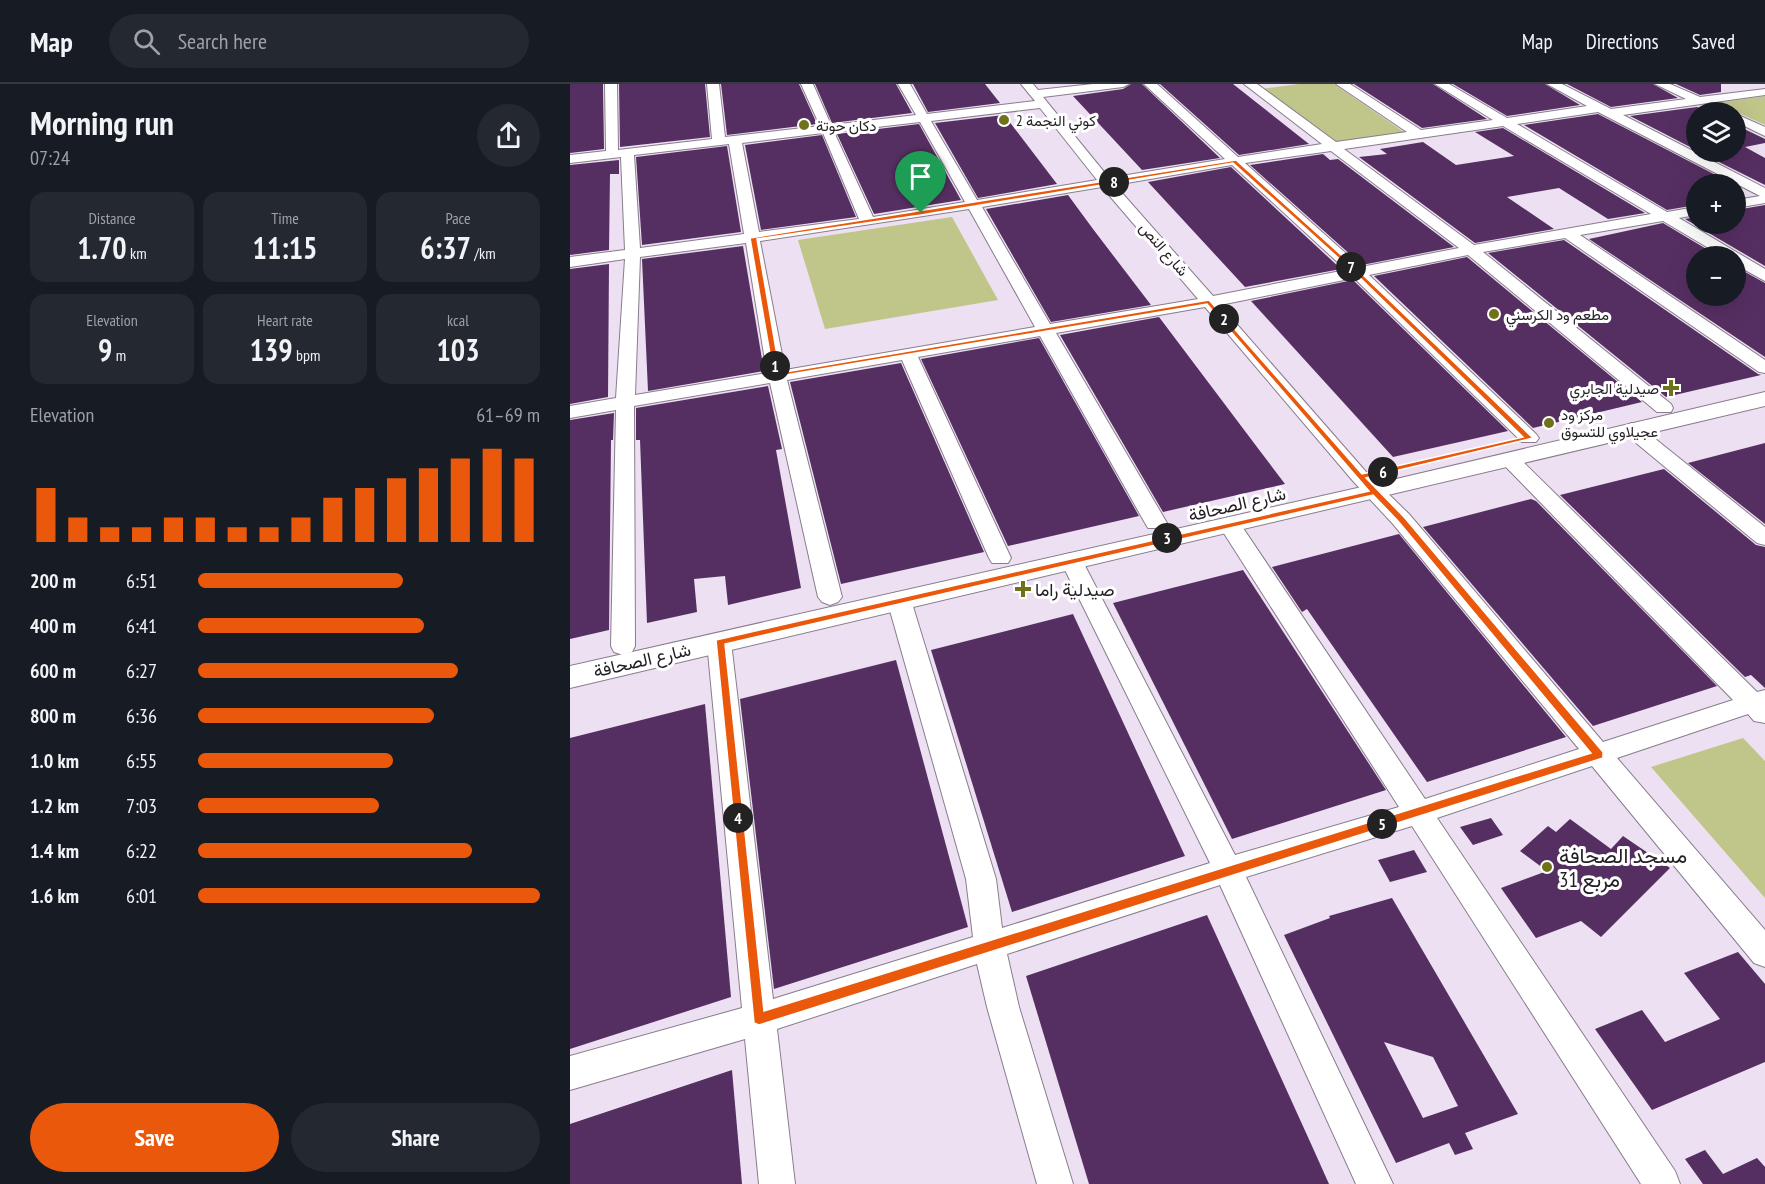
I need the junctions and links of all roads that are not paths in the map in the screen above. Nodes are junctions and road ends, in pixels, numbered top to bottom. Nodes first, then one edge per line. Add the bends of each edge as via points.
1 (611, 84) edge
2 (713, 84) edge
3 (807, 84) edge
4 (904, 84) edge
5 (1124, 84) edge
6 (1150, 84) edge
7 (1250, 84) edge
8 (1342, 84) edge
9 (1441, 84) edge
10 (1553, 84) edge
11 (1661, 84) edge
12 (1751, 84) edge
13 (1765, 91) edge
14 (1035, 94) edge
15 (1698, 101) junction
16 (1606, 110) junction
17 (925, 118) junction
18 (1505, 121) junction
19 (1746, 123) edge
20 (827, 130) junction
21 (1765, 132) edge
22 (1418, 134) junction
23 (727, 141) junction
24 (1334, 147) junction
25 (620, 153) junction
26 (570, 159) edge
27 (1234, 161) junction
28 (1107, 184) junction
29 (1765, 193) edge
30 (1765, 199) edge
31 (1746, 202) edge
32 (973, 205) junction
33 (1686, 213) edge
34 (1665, 217) junction
35 (868, 222) junction
36 (1567, 233) junction
37 (753, 238) junction
38 (1714, 246) edge
39 (1470, 250) junction
40 (633, 252) junction
41 (570, 262) edge
42 (1746, 265) edge
43 (1357, 272) junction
44 (1765, 276) edge
45 (1209, 302) junction
46 (1046, 328) junction
47 (907, 352) junction
48 (1765, 368) edge
49 (777, 376) junction
50 (1763, 398) edge
51 (625, 402) junction
52 (1664, 408) junction
53 (570, 412) edge
54 (1631, 429) junction
55 (1529, 438) junction
56 (1509, 459) junction
57 (1368, 485) junction
58 (1156, 523) junction
59 (1229, 524) junction
60 (1765, 537) edge
61 (1000, 558) junction
62 (1071, 560) junction
63 (830, 597) junction
64 (899, 600) junction
65 (719, 642) junction
66 (623, 645) junction
67 (570, 657) edge
68 (570, 677) edge
69 (1761, 706) edge
70 (1599, 755) junction
71 (1417, 813) junction
72 (1228, 870) junction
73 (989, 945) junction
74 (1765, 952) edge
75 (759, 1019) junction
76 (570, 1073) edge
77 (777, 1184) edge
78 (1055, 1184) edge
79 (1375, 1184) edge
80 (1662, 1184) edge

1 - 25 street
2 - 23 street
3 - 20 street
4 - 17 street
5 - 14 street
6 - 27 street
7 - 24 street
8 - 22 street
9 - 18 street
10 - 16 street
11 - 15 street
12 - 13 street
13 - 15 street
14 - 17 street
14 - 28 street, شارع النص
15 - 16 street
16 - 18 street
16 - 29 street
17 - 20 street
17 - 32 street
18 - 22 street
18 - 34 street
19 - 21 street
20 - 23 street
20 - 35 street
22 - 24 street
23 - 25 street
23 - 37 street
24 - 27 street
24 - 39 street
25 - 26 street
25 - 40 street
27 - 28 street
27 - 43 street
28 - 32 street
28 - 45 street, شارع النص
30 - 31 street
32 - 35 street
32 - 46 street
33 - 34 street
34 - 36 street
34 - 38 street
35 - 37 street
36 - 39 street
36 - 48 street
37 - 40 street
37 - 49 street
39 - 43 street
39 - 52 street
40 - 41 street
40 - 51 street
42 - 44 street
43 - 45 street
43 - 55 street
45 - 46 street
45 - 57 street, شارع النص
46 - 47 street
46 - 58 street
47 - 49 street
47 - 61 street
49 - 51 street
49 - 63 street
50 - 52 main road, شارع الصحافة
50 - 54 main road, شارع الصحافة
51 - 53 street
51 - 66 street
52 - 55 main road, شارع الصحافة
54 - 56 main road, شارع الصحافة
54 - 60 street
55 - 57 main road, شارع الصحافة
56 - 57 main road, شارع الصحافة
56 - 69 street
57 - 58 main road, شارع الصحافة
57 - 59 main road, شارع الصحافة
57 - 70 street, شارع النص
58 - 61 main road, شارع الصحافة
59 - 62 main road, شارع الصحافة
59 - 71 street
61 - 63 main road, شارع الصحافة
62 - 64 main road, شارع الصحافة
62 - 72 street
63 - 66 main road, شارع الصحافة
64 - 65 main road, شارع الصحافة
64 - 73 street via 981,879
65 - 68 main road, شارع الصحافة
65 - 75 street
66 - 67 main road, شارع الصحافة
69 - 70 street
70 - 71 street
70 - 74 street, شارع النص
71 - 72 street
71 - 80 street
72 - 73 street
72 - 79 street
73 - 75 street
73 - 78 street via 1003,1007
75 - 76 street
75 - 77 street

